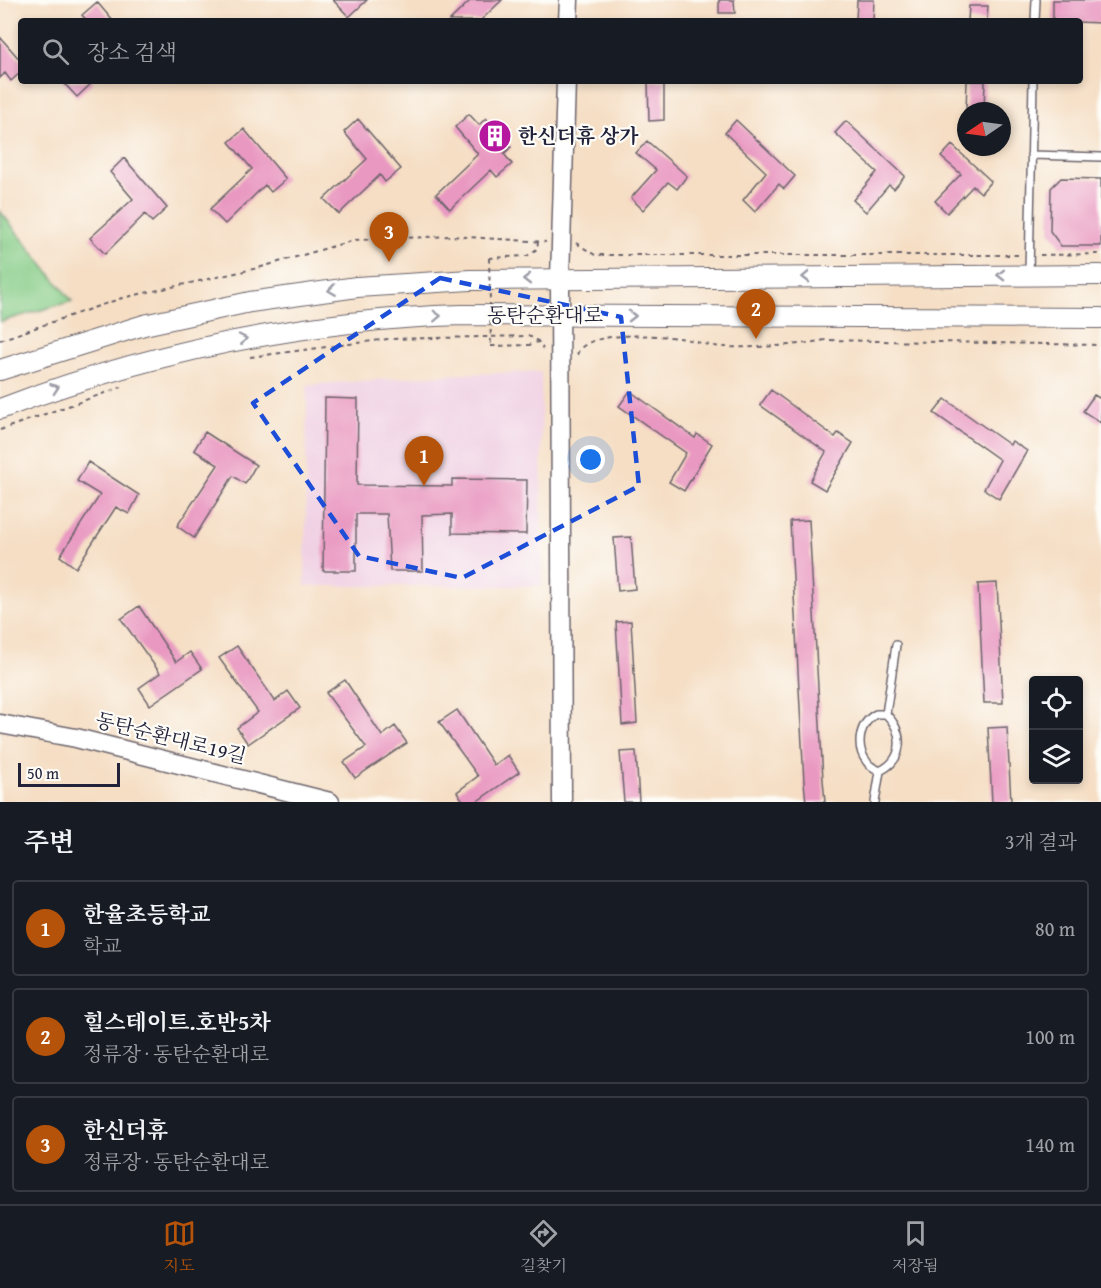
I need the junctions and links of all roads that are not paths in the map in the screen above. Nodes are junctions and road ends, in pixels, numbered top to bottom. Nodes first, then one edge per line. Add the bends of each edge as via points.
1 (569, 0) edge
2 (1036, 0) edge
3 (568, 18) edge
4 (1035, 18) edge
5 (566, 84) edge
6 (1033, 84) edge
7 (1031, 155) junction
8 (1101, 157) edge
9 (1029, 265) junction
10 (1101, 275) edge
11 (560, 279) junction
12 (560, 315) junction
13 (1101, 318) edge
14 (0, 370) edge
15 (0, 409) edge
16 (896, 645) dead end
17 (885, 714) junction
18 (0, 724) edge
19 (880, 771) junction
20 (330, 802) edge
21 (562, 802) edge
22 (875, 802) edge

1 - 3 street
2 - 4 lane
5 - 11 street
6 - 7 lane
7 - 8 lane
7 - 9 lane
9 - 10 main road, 동탄순환대로
9 -> 11 main road, 동탄순환대로
11 - 12 street
11 -> 14 main road, 동탄순환대로 via 470,279 357,286 250,302 144,325
12 -> 13 main road, 동탄순환대로
15 -> 12 main road, 동탄순환대로 via 146,361 297,328 411,317
12 - 21 street
16 - 17 lane
17 - 19 lane via 900,735 897,757
17 - 19 lane via 869,718 862,727 861,744 867,763
18 - 20 street, 동탄순환대로19길 via 76,738
19 - 22 lane

